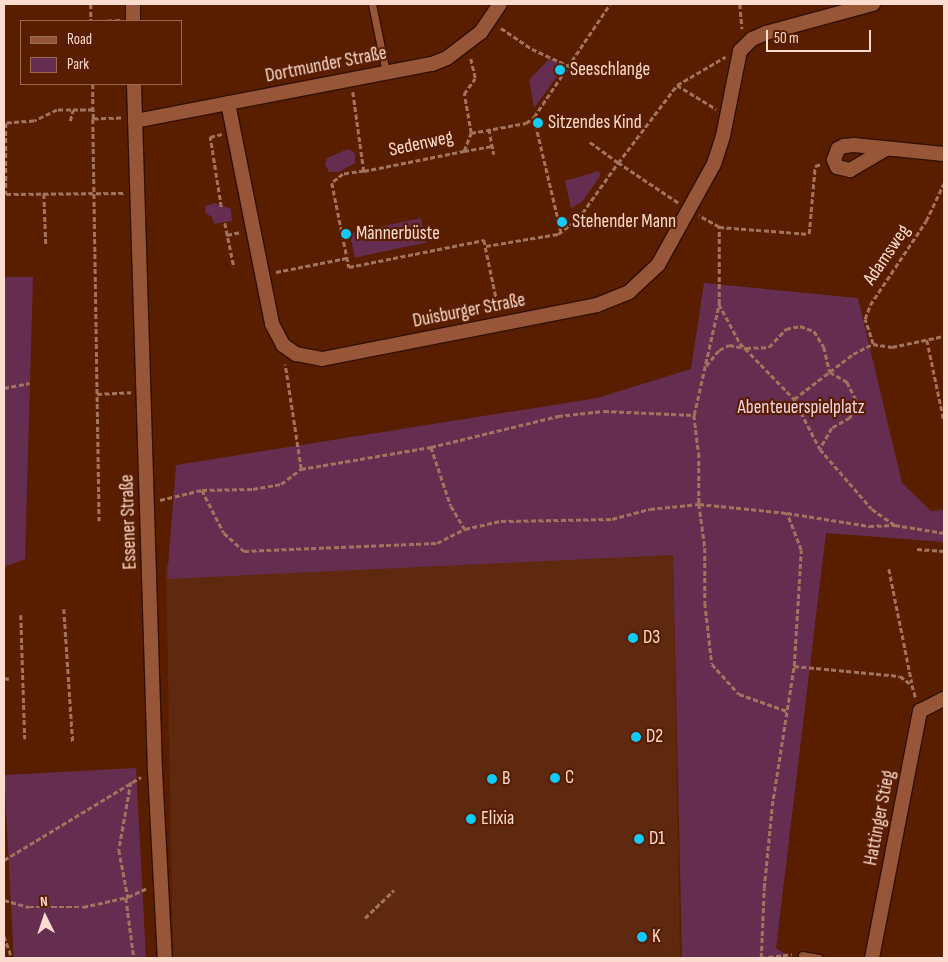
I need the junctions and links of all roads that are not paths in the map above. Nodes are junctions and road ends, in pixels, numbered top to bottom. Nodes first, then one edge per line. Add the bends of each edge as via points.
1 (133, 4) edge
2 (372, 4) edge
3 (500, 4) edge
4 (873, 4) edge
5 (133, 20) edge
6 (386, 72) junction
7 (134, 85) edge
8 (228, 103) junction
9 (135, 119) junction
10 (886, 149) junction
11 (944, 154) edge
12 (944, 699) edge
13 (802, 955) road end
14 (165, 958) edge
15 (819, 958) edge
16 (872, 958) edge

1 - 5 street
2 - 6 lane
3 - 6 street, Dortmunder Straße via 489,21 462,48 432,64
4 - 8 street, Duisburger Straße via 766,33 744,47 714,164 658,265 629,292 597,306 322,359 296,354 283,345 272,324
6 - 8 street, Dortmunder Straße
7 - 9 street, Essener Straße
8 - 9 street, Dortmunder Straße
9 - 14 street, Essener Straße via 155,770
10 - 10 street via 844,146 838,149 834,160 837,167 850,170
10 - 11 street
12 - 16 street, Hattinger Stieg via 920,711
13 - 15 lane

